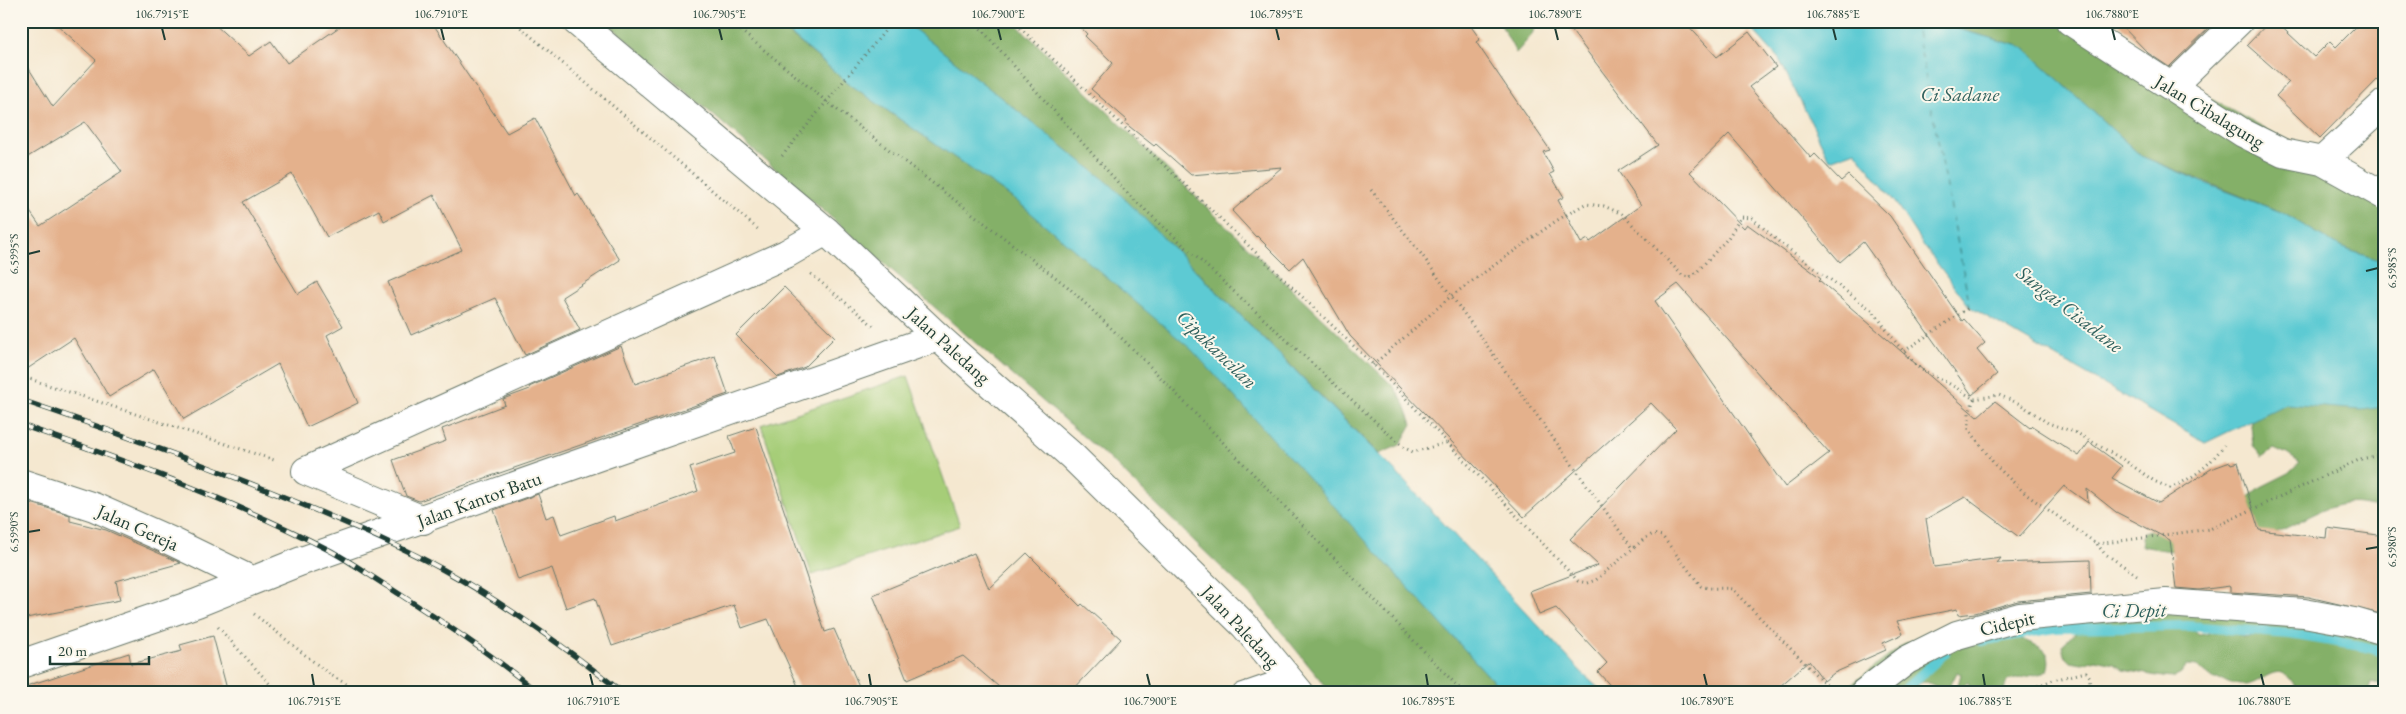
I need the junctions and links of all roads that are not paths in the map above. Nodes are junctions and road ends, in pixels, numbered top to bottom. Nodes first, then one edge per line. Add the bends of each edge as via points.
1 (576, 21) edge
2 (2070, 21) edge
3 (2239, 21) edge
4 (2172, 86) junction
5 (2385, 103) edge
6 (2322, 161) junction
7 (2385, 196) edge
8 (826, 231) junction
9 (938, 337) junction
10 (21, 483) edge
11 (423, 520) junction
12 (239, 586) junction
13 (2385, 631) edge
14 (21, 664) edge
15 (1294, 685) edge
16 (1242, 693) edge
17 (1864, 693) edge

1 - 8 street, Jalan Paledang
2 - 4 street, Jalan Cibalagung via 2150,75
3 - 4 street
4 - 6 street, Jalan Cibalagung via 2243,134 2283,153
5 - 6 street
6 - 7 street, Jalan Cibalagung
8 - 9 street, Jalan Paledang
8 - 11 street via 786,254 306,471
9 - 11 street, Jalan Kantor Batu
9 - 15 street, Jalan Paledang via 1072,456 1245,626
10 - 12 street, Jalan Gereja via 94,508 173,542
11 - 12 street, Jalan Kantor Batu
12 - 14 street, Jalan Kantor Batu via 197,604
13 - 17 street, Cidepit via 2304,613 2166,603 2020,617 1957,635 1907,660
15 - 16 lane

